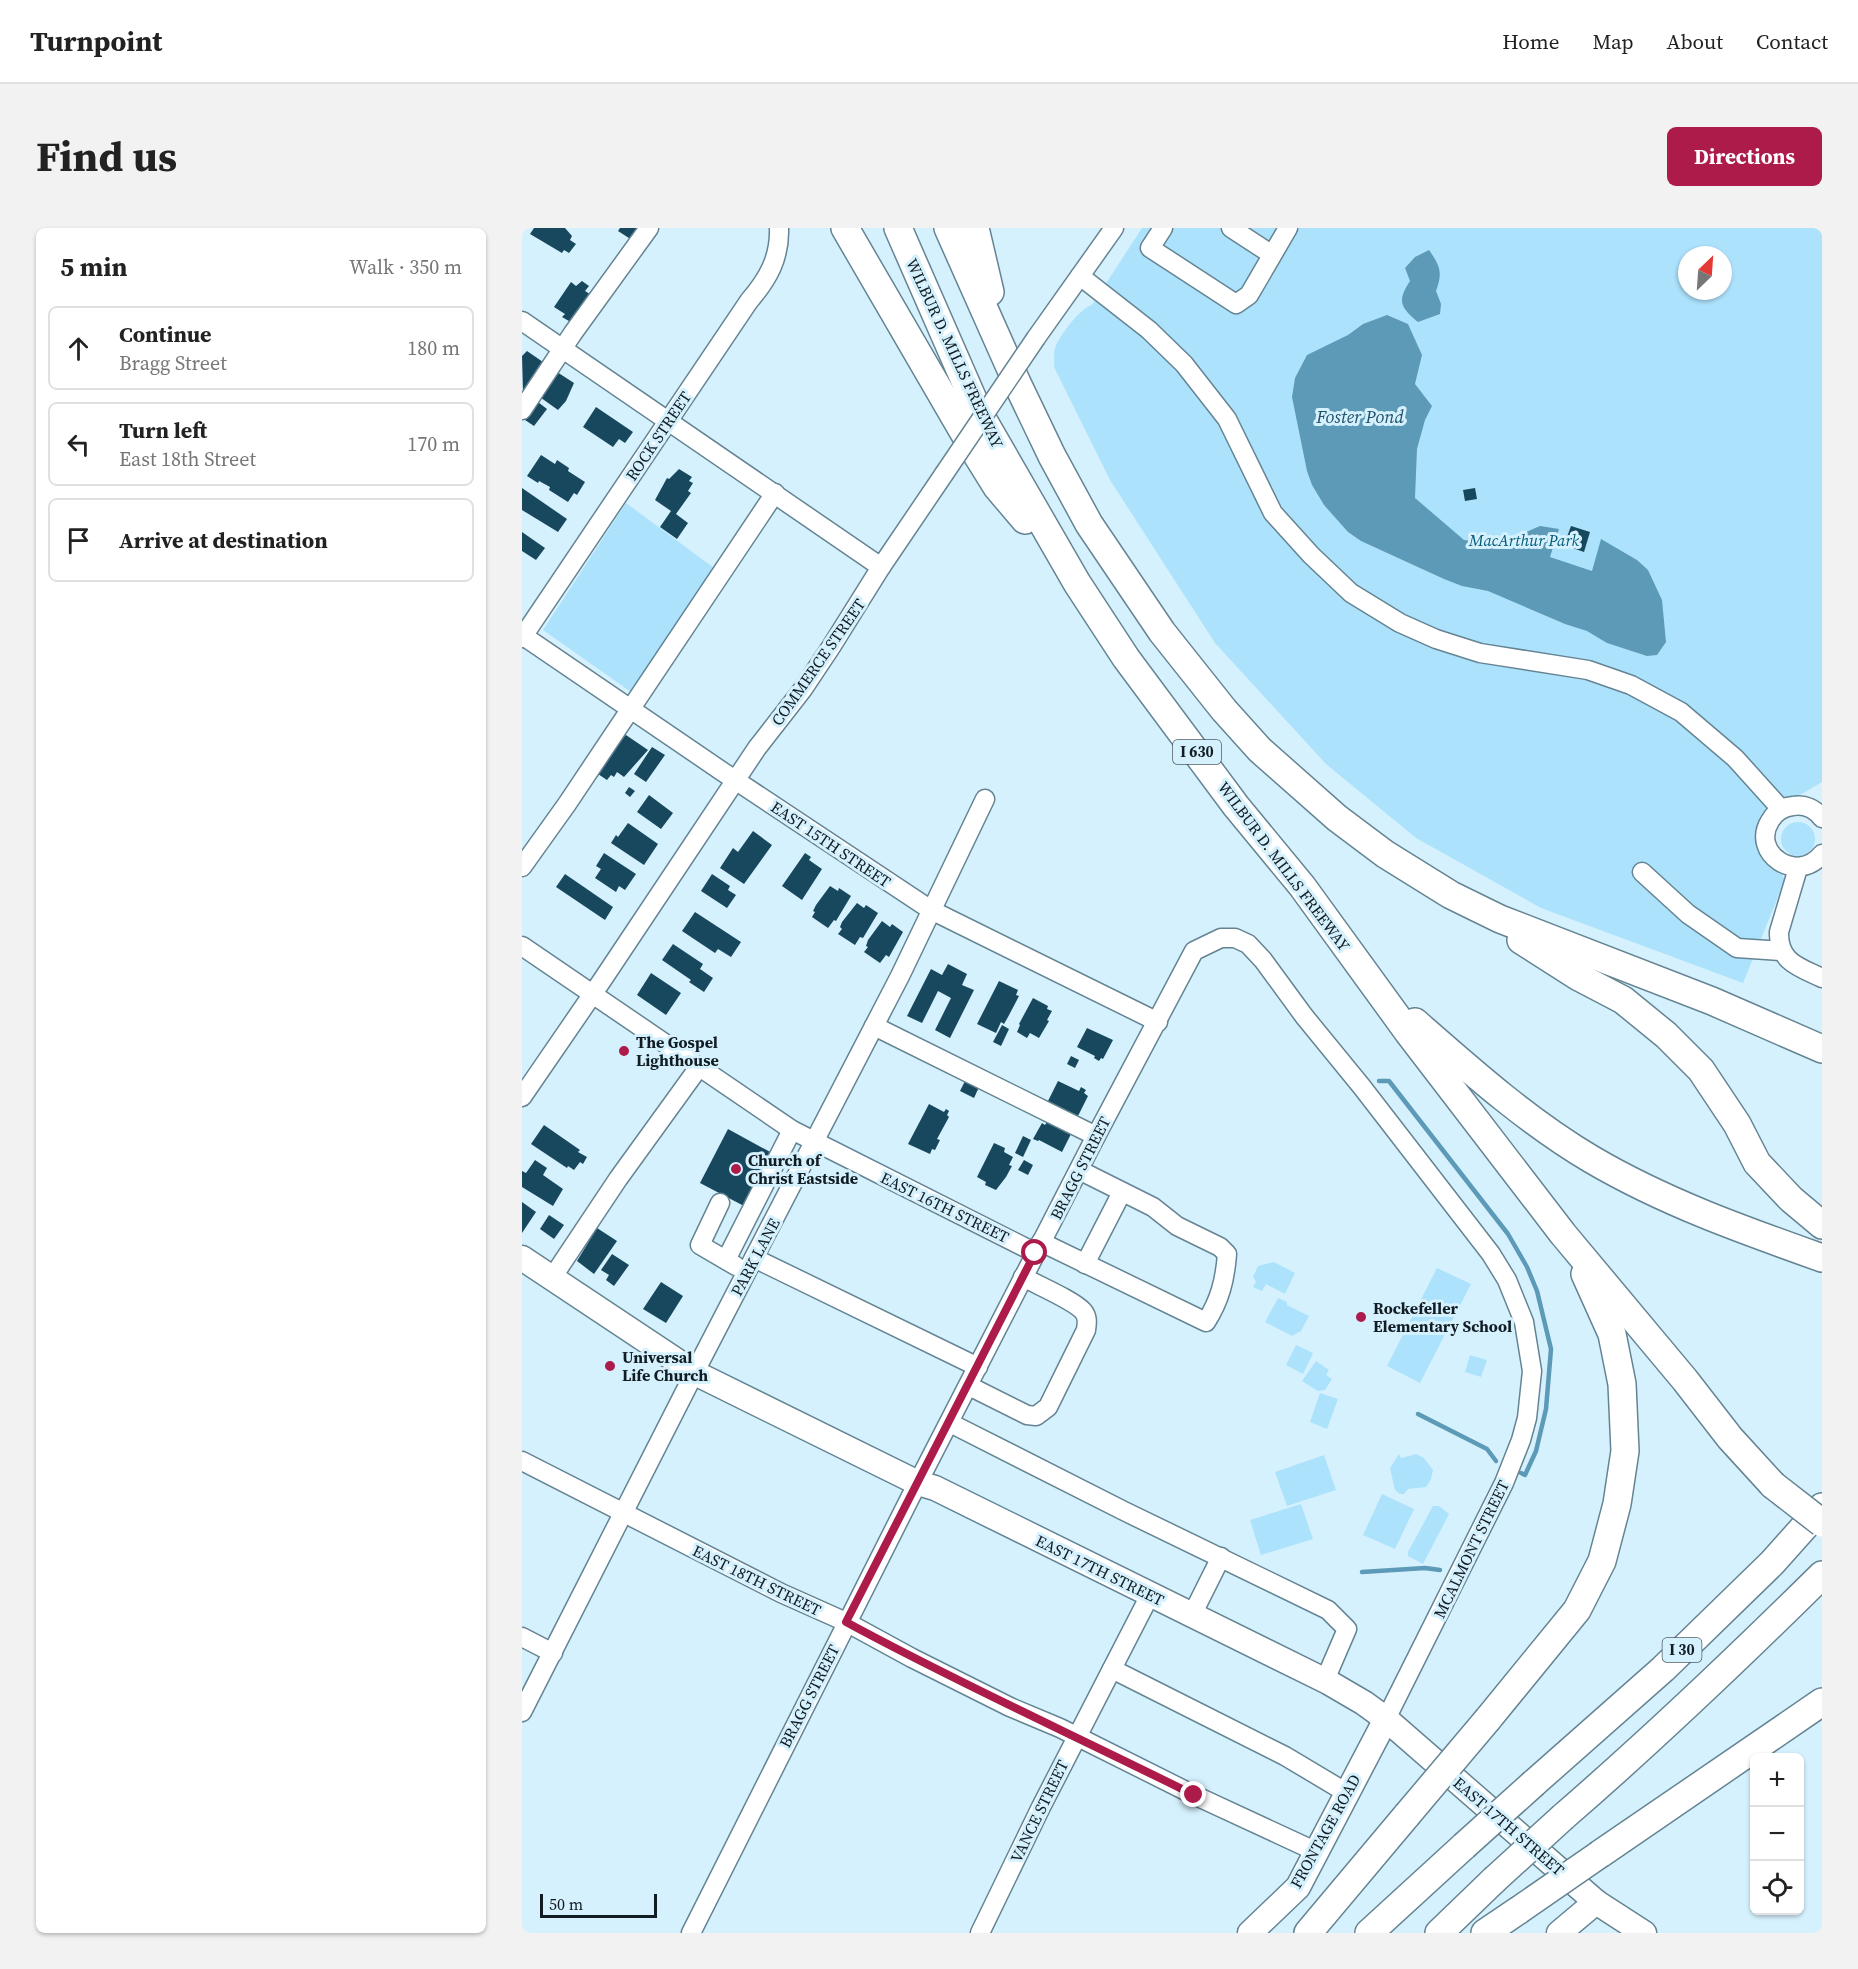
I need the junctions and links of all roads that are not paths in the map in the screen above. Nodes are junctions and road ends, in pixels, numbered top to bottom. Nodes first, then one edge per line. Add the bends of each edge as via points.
1 (648, 228) edge
2 (778, 228) edge
3 (845, 228) edge
4 (898, 228) edge
5 (948, 228) edge
6 (975, 228) edge
7 (1114, 228) edge
8 (1163, 228) edge
9 (1231, 228) edge
10 (1288, 228) edge
11 (1272, 254) junction
12 (1080, 276) junction
13 (522, 321) edge
14 (564, 350) junction
15 (1005, 355) junction
16 (522, 410) edge
17 (668, 420) junction
18 (775, 493) junction
19 (881, 567) junction
20 (1077, 583) junction
21 (522, 636) edge
22 (631, 709) junction
23 (736, 780) junction
24 (985, 799) dead end
25 (1818, 808) edge
26 (1781, 809) junction
27 (1815, 863) edge
28 (522, 867) edge
29 (1642, 872) dead end
30 (1451, 895) junction
31 (931, 910) junction
32 (522, 946) edge
33 (1782, 951) junction
34 (1822, 978) edge
35 (1380, 991) junction
36 (593, 994) junction
37 (1712, 1001) junction
38 (1158, 1022) junction
39 (874, 1026) junction
40 (1822, 1032) edge
41 (1822, 1049) edge
42 (699, 1067) junction
43 (522, 1097) edge
44 (792, 1130) junction
45 (1095, 1136) junction
46 (814, 1142) junction
47 (1079, 1170) junction
48 (1122, 1192) junction
49 (720, 1203) dead end
50 (1822, 1225) edge
51 (1563, 1233) junction
52 (1038, 1247) junction
53 (522, 1258) edge
54 (1822, 1258) edge
55 (726, 1260) junction
56 (1085, 1264) junction
57 (751, 1265) junction
58 (1023, 1277) junction
59 (552, 1278) junction
60 (978, 1367) junction
61 (1532, 1371) joint
62 (695, 1373) junction
63 (969, 1386) junction
64 (950, 1423) junction
65 (522, 1461) edge
66 (918, 1483) junction
67 (1822, 1507) edge
68 (624, 1512) junction
69 (1822, 1523) edge
70 (1221, 1557) junction
71 (1822, 1575) edge
72 (1150, 1595) junction
73 (1192, 1615) junction
74 (846, 1622) junction
75 (522, 1637) edge
76 (553, 1653) junction
77 (1112, 1669) junction
78 (1325, 1680) junction
79 (1822, 1702) edge
80 (522, 1712) edge
81 (1386, 1719) junction
82 (1078, 1737) junction
83 (1347, 1793) junction
84 (1317, 1852) junction
85 (1596, 1902) junction
86 (691, 1933) edge
87 (980, 1933) edge
88 (1250, 1933) edge
89 (1308, 1933) edge
90 (1369, 1933) edge
91 (1439, 1933) edge
92 (1485, 1933) edge
93 (1559, 1933) edge
94 (1644, 1933) edge

1 - 14 street
2 - 17 street, ROCK STREET via 772,270
3 - 20 highway via 997,487
4 - 20 highway, WILBUR D. MILLS FREEWAY / I 630 via 980,413
5 - 15 highway, I 630
6 - 15 highway
7 - 12 street, COMMERCE STREET
8 - 11 street via 1150,248 1236,304 1249,295
9 - 11 street
10 - 11 street
12 - 19 street, COMMERCE STREET, bridge
12 - 26 street via 1149,330 1184,364 1227,419 1273,513 1351,593 1400,623 1436,639 1480,653 1588,670 1631,685 1681,712 1734,758
13 - 14 street
14 - 16 street
14 - 17 street
15 - 30 highway, I 630 via 1052,456 1094,533 1150,616 1209,692 1260,750 1337,818
17 - 18 street
17 - 21 street, ROCK STREET
18 - 19 street
18 - 22 street
19 - 23 street, COMMERCE STREET via 809,680
20 - 35 highway, WILBUR D. MILLS FREEWAY / I 630 via 1126,657 1236,806
21 - 22 street, EAST 15TH STREET
22 - 23 street, EAST 15TH STREET
22 - 28 street
23 - 31 street, EAST 15TH STREET
23 - 36 street, COMMERCE STREET
24 - 31 street, PARK LANE
25 - 26 street via 1800,805
26 - 27 street via 1768,825 1767,845 1771,854 1788,866
27 - 33 street via 1779,932
29 - 33 street via 1688,914 1737,948
30 - 37 highway, I 630 via 1500,919
30 - 50 highway via 1578,977 1623,1000 1666,1035 1701,1070 1757,1163
31 - 38 street, EAST 15TH STREET
31 - 39 street, PARK LANE
32 - 36 street, EAST 16TH STREET
33 - 34 street via 1795,965
35 - 51 highway, WILBUR D. MILLS FREEWAY / I 630
35 - 54 highway via 1494,1091 1591,1159 1720,1222
36 - 42 street, EAST 16TH STREET
36 - 43 street, COMMERCE STREET
37 - 40 highway
37 - 41 highway
38 - 45 street, BRAGG STREET
38 - 61 street, BRAGG STREET via 1194,951 1221,938 1235,938 1248,944 1491,1254 1507,1280 1524,1322
39 - 45 street
39 - 46 street, PARK LANE
42 - 44 street, EAST 16TH STREET
42 - 59 street
44 - 46 street, EAST 16TH STREET
44 - 55 street
45 - 47 street, BRAGG STREET
46 - 52 street, EAST 16TH STREET
46 - 57 street, PARK LANE
47 - 48 street
47 - 52 street, BRAGG STREET
48 - 56 street
48 - 56 street, EAST 16TH STREET via 1227,1254 1225,1280 1216,1308 1206,1322
49 - 55 street via 700,1245
51 - 69 highway, bridge via 1730,1438 1773,1485
51 - 89 highway, bridge via 1612,1334 1622,1384 1625,1451 1617,1504 1602,1561 1577,1610
52 - 56 street, EAST 16TH STREET
52 - 58 street, BRAGG STREET
53 - 59 main road, EAST 17TH STREET
55 - 57 street
57 - 60 street
57 - 62 street, PARK LANE
58 - 60 street, BRAGG STREET
58 - 63 street via 1075,1305 1088,1320 1048,1407 1036,1416 1027,1415
59 - 62 main road, EAST 17TH STREET
60 - 63 street, BRAGG STREET
61 - 81 street, MCALMONT STREET via 1527,1418 1504,1483
62 - 66 main road, EAST 17TH STREET
62 - 68 street, PARK LANE
63 - 64 street, BRAGG STREET
64 - 66 street, BRAGG STREET
64 - 70 street
65 - 68 street, EAST 18TH STREET
66 - 72 main road, EAST 17TH STREET
66 - 74 street, BRAGG STREET
67 - 90 highway, I 30, bridge via 1773,1563 1663,1669
68 - 74 street, EAST 18TH STREET
68 - 76 street, PARK LANE
70 - 73 street
70 - 78 street via 1328,1610 1347,1629
71 - 91 highway, I 30, bridge
72 - 73 main road, EAST 17TH STREET
72 - 77 street, VANCE STREET
73 - 78 main road, EAST 17TH STREET
74 - 82 street, EAST 18TH STREET via 1000,1702
74 - 86 street, BRAGG STREET
75 - 76 street
76 - 80 street, PARK LANE
77 - 82 street, VANCE STREET
77 - 83 street via 1285,1756
78 - 81 main road, EAST 17TH STREET
79 - 92 highway, bridge
81 - 83 main road, FRONTAGE ROAD
81 - 85 main road, EAST 17TH STREET
82 - 84 street, EAST 18TH STREET
82 - 87 street, VANCE STREET
83 - 84 main road, FRONTAGE ROAD
84 - 88 main road, FRONTAGE ROAD via 1298,1887
85 - 93 main road
85 - 94 main road, EAST 17TH STREET

